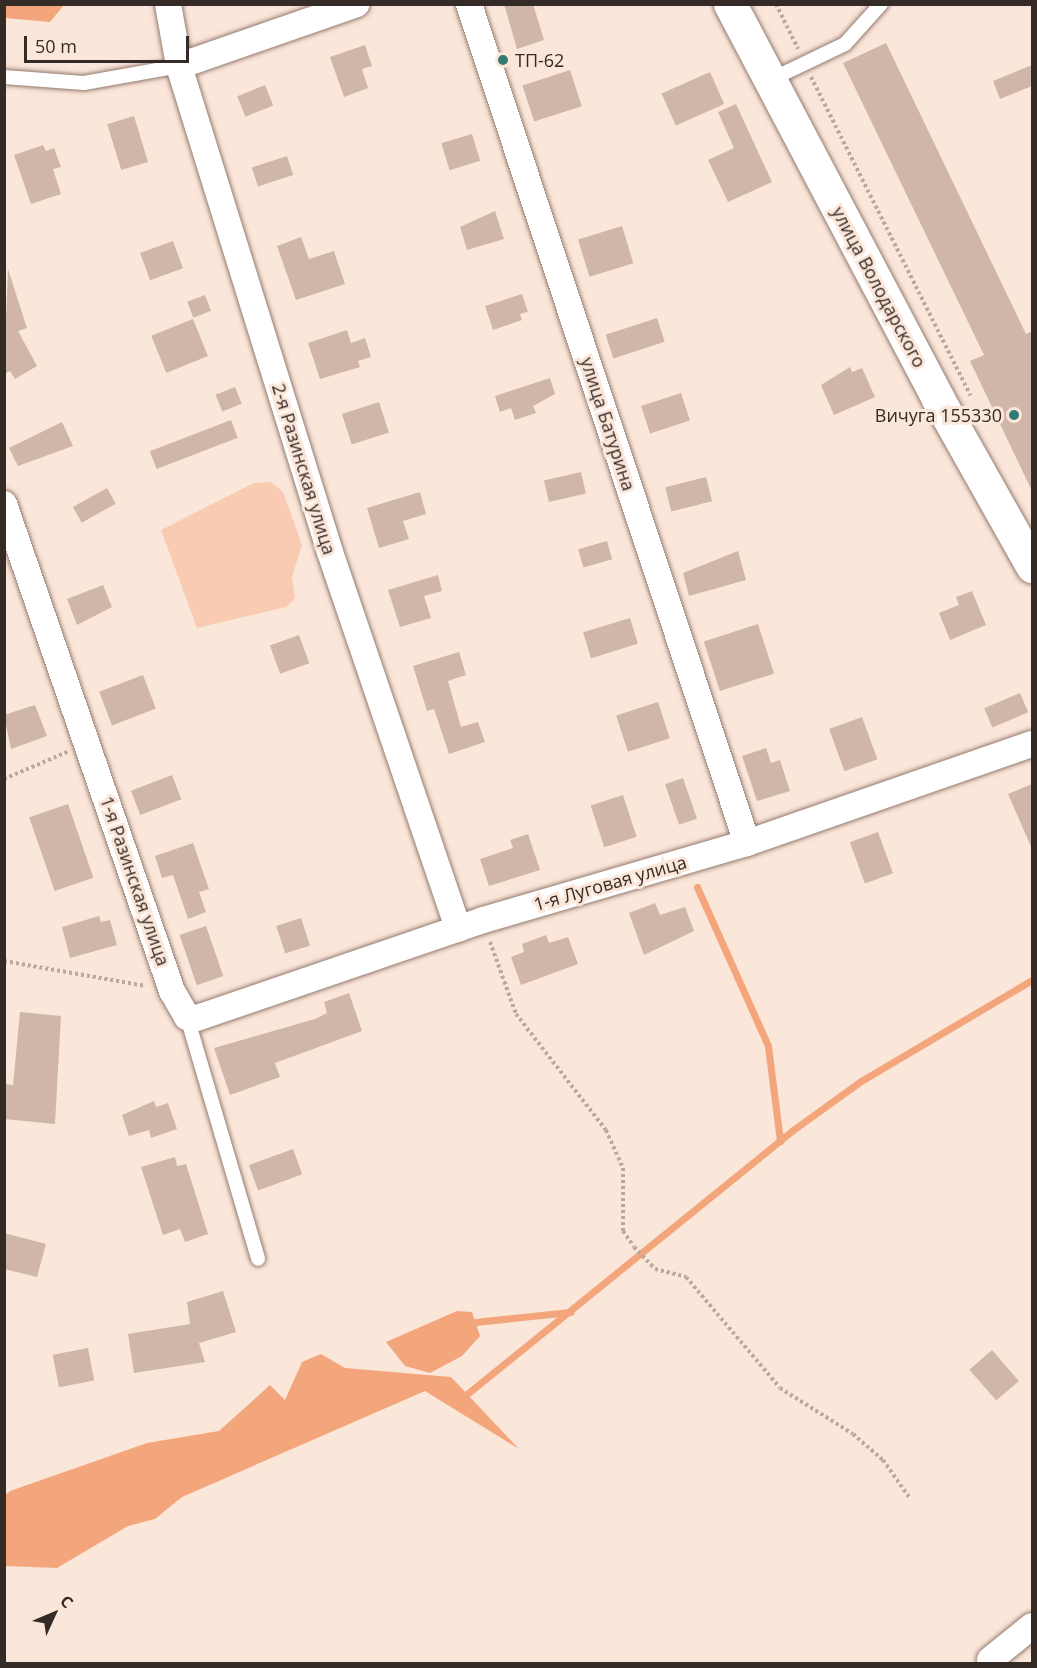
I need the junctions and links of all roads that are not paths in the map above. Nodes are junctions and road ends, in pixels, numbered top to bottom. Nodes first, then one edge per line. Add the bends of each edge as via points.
1 (168, 4) edge
2 (357, 4) edge
3 (469, 4) edge
4 (730, 4) edge
5 (881, 4) edge
6 (179, 66) junction
7 (4, 77) edge
8 (770, 80) junction
9 (4, 504) edge
10 (1032, 566) edge
11 (1032, 744) edge
12 (747, 843) junction
13 (458, 929) junction
14 (187, 1017) junction
15 (258, 1259) dead end
16 (1032, 1626) edge
17 (991, 1662) edge

1 - 6 street, 2-я Разинская улица
2 - 6 street
3 - 12 street, улица Батурина
4 - 8 main road, улица Володарского
5 - 8 lane via 860,34
6 - 7 lane via 84,83
6 - 13 street, 2-я Разинская улица via 330,552
8 - 10 main road, улица Володарского
9 - 14 street, 1-я Разинская улица via 172,991
11 - 12 street, 1-я Луговая улица
12 - 13 street, 1-я Луговая улица
13 - 14 street, 1-я Луговая улица via 197,1018
14 - 15 lane, 1-я Разинская улица
16 - 17 street

